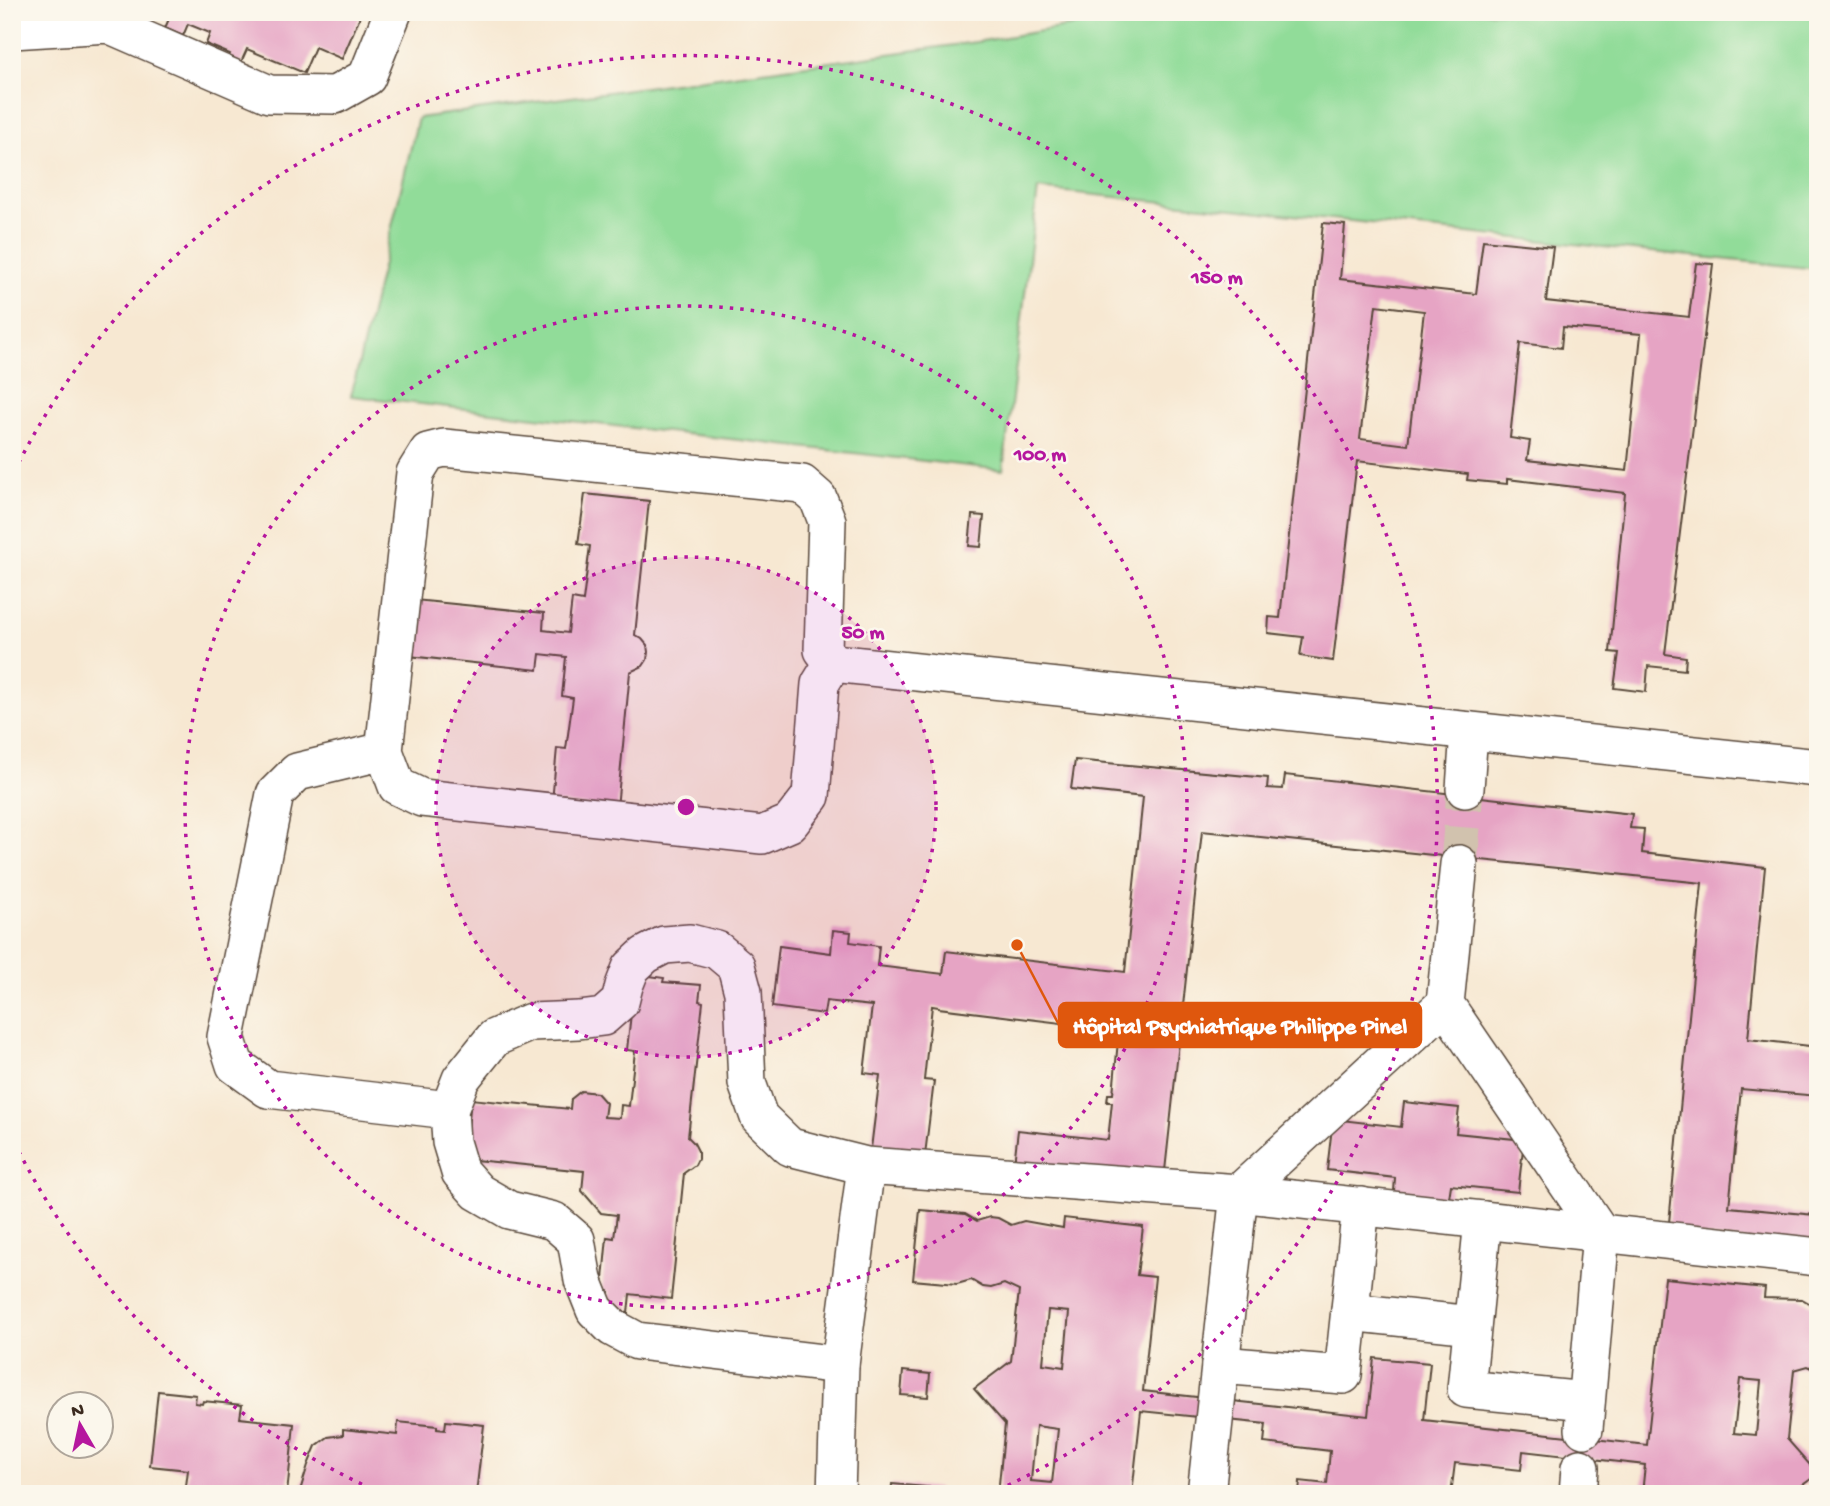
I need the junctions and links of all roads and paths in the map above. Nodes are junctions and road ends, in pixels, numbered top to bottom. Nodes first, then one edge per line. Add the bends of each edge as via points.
1 (393, 12) edge
2 (12, 30) edge
3 (834, 663) junction
4 (1469, 731) junction
5 (384, 751) junction
6 (1818, 768) edge
7 (1465, 789) tunnel mouth
8 (1459, 864) tunnel mouth
9 (1445, 1004) junction
10 (449, 1110) junction
11 (866, 1166) junction
12 (1239, 1193) junction
13 (1361, 1206) junction
14 (1483, 1220) junction
15 (1601, 1233) junction
16 (1818, 1257) edge
17 (1350, 1312) junction
18 (1472, 1325) junction
19 (840, 1365) junction
20 (1220, 1365) junction
21 (836, 1494) edge
22 (1206, 1494) edge

1 - 2 lane via 367,77 335,95 269,94 108,24
3 - 4 lane
3 - 5 lane via 820,684 811,796 790,823 762,835 422,798 397,786
3 - 5 lane via 823,650 827,521 818,498 802,484 444,448 428,452 415,473
4 - 6 lane
4 - 7 lane
5 - 10 lane via 297,772 275,794 226,1037 235,1065 268,1089
8 - 9 lane
9 - 12 lane
9 - 15 lane
10 - 11 lane via 461,1079 495,1038 531,1022 603,1017 620,1002 631,968 645,955 664,945 690,943 717,950 736,966 743,992 747,1083 759,1117 790,1147
10 - 19 lane via 451,1142 460,1172 478,1192 509,1210 554,1221 576,1240 583,1280 596,1310 613,1328 638,1340
11 - 12 lane
11 - 19 lane
12 - 13 lane
12 - 20 lane
13 - 14 lane
13 - 17 lane
14 - 15 lane
14 - 18 lane
15 - 16 lane
15 - 18 lane via 1585,1415 1466,1389
17 - 18 lane
17 - 20 lane via 1343,1376
19 - 21 lane
20 - 22 lane

